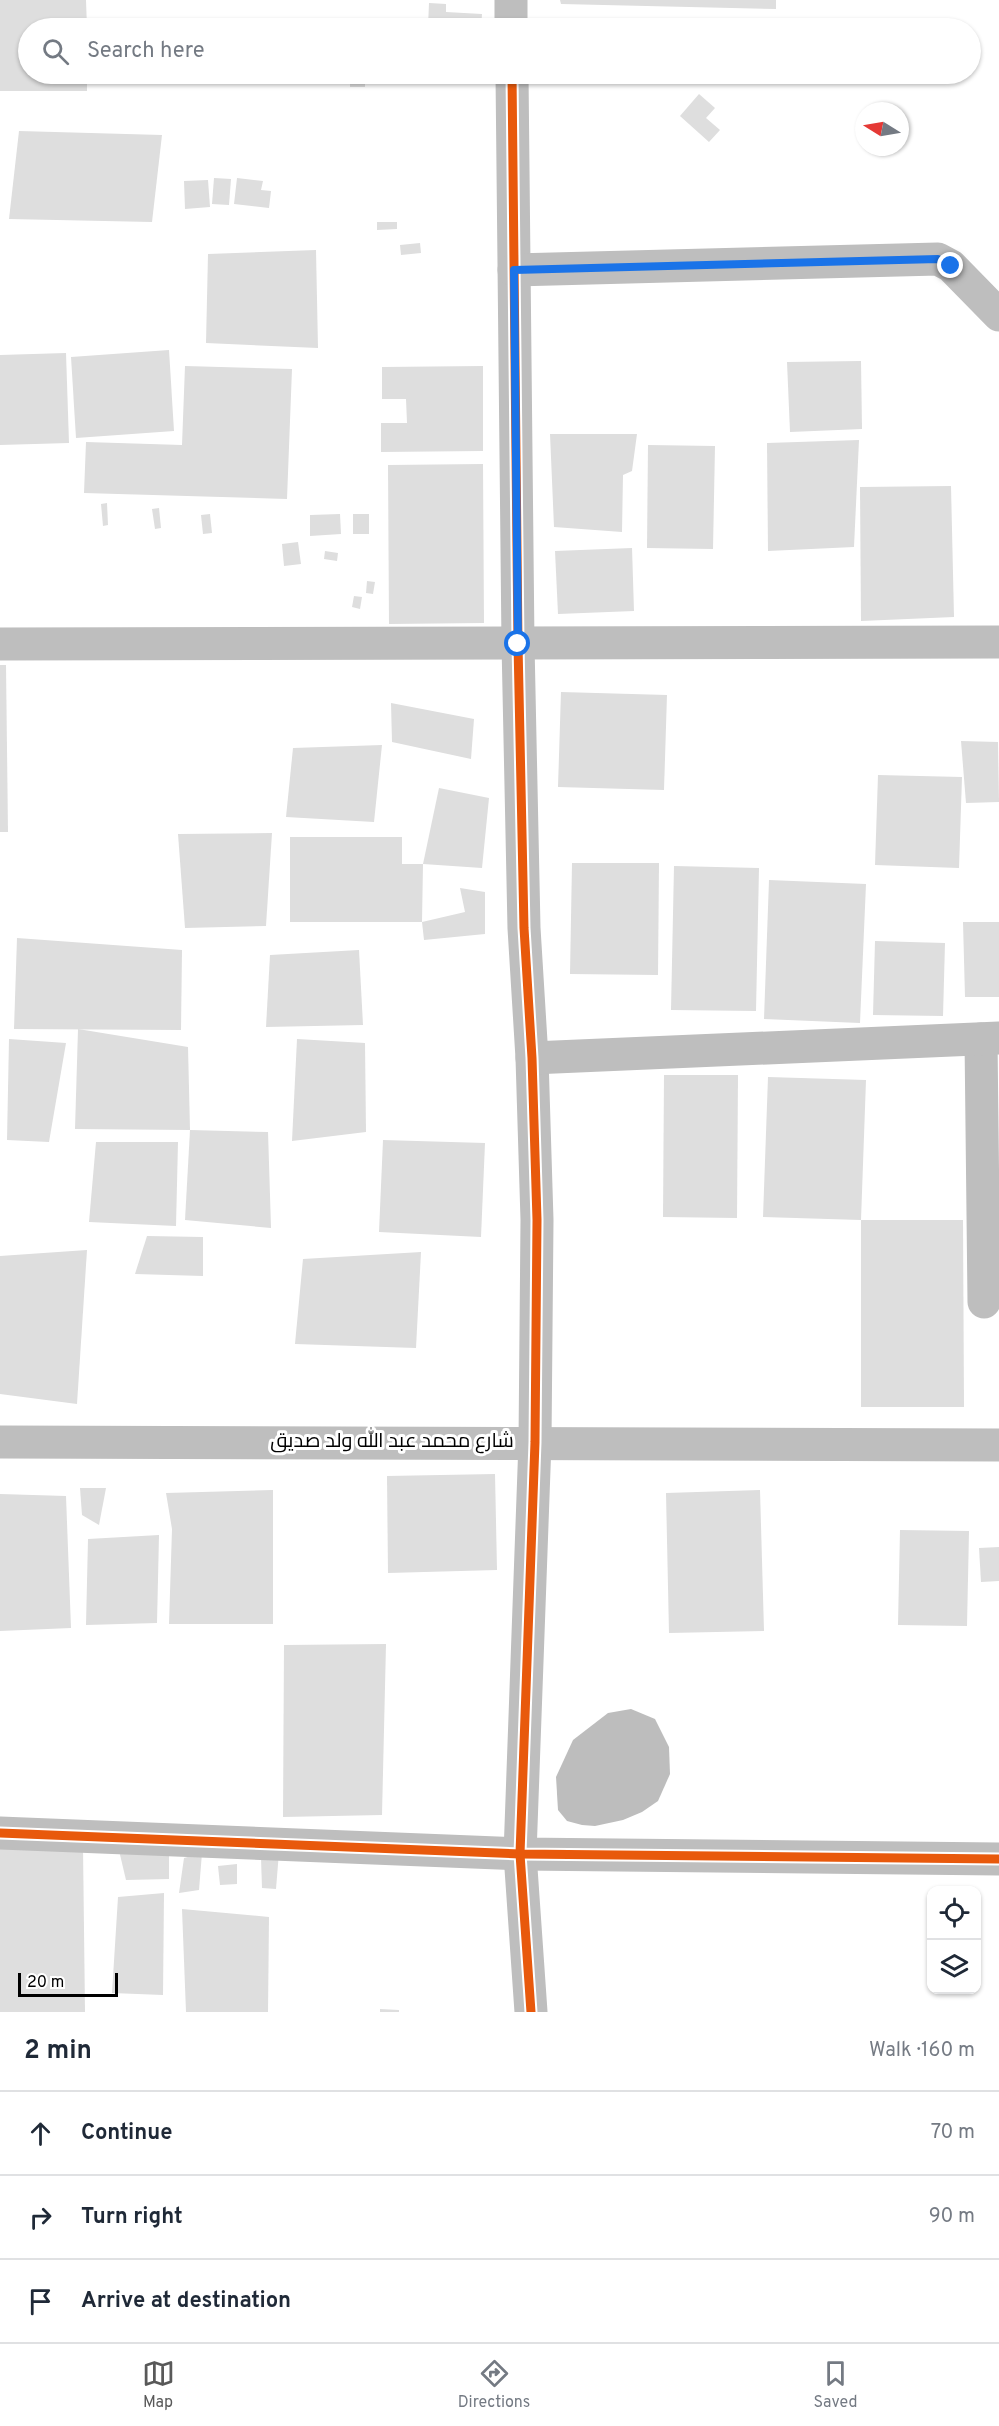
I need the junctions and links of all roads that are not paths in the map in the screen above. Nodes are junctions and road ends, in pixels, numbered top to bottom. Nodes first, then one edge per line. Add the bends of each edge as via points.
1 (511, 0) edge
2 (511, 18) edge
3 (512, 84) edge
4 (514, 270) junction
5 (999, 315) edge
6 (999, 642) edge
7 (0, 644) edge
8 (518, 644) junction
9 (990, 1039) edge
10 (532, 1058) junction
11 (984, 1302) dead end
12 (0, 1442) edge
13 (535, 1442) junction
14 (999, 1445) edge
15 (0, 1833) edge
16 (520, 1854) junction
17 (999, 1859) edge
18 (531, 2012) edge

1 - 2 street
3 - 4 street
4 - 5 street via 938,259 951,266
4 - 8 street
6 - 8 street
7 - 8 street
8 - 10 street via 524,928
9 - 10 street
9 - 11 street
10 - 13 street via 537,1220
12 - 13 street, شارع محمد عبد الله ولد صديق
13 - 14 street, شارع محمد عبد الله ولد صديق
13 - 16 street
15 - 16 street
16 - 17 street
16 - 18 street

